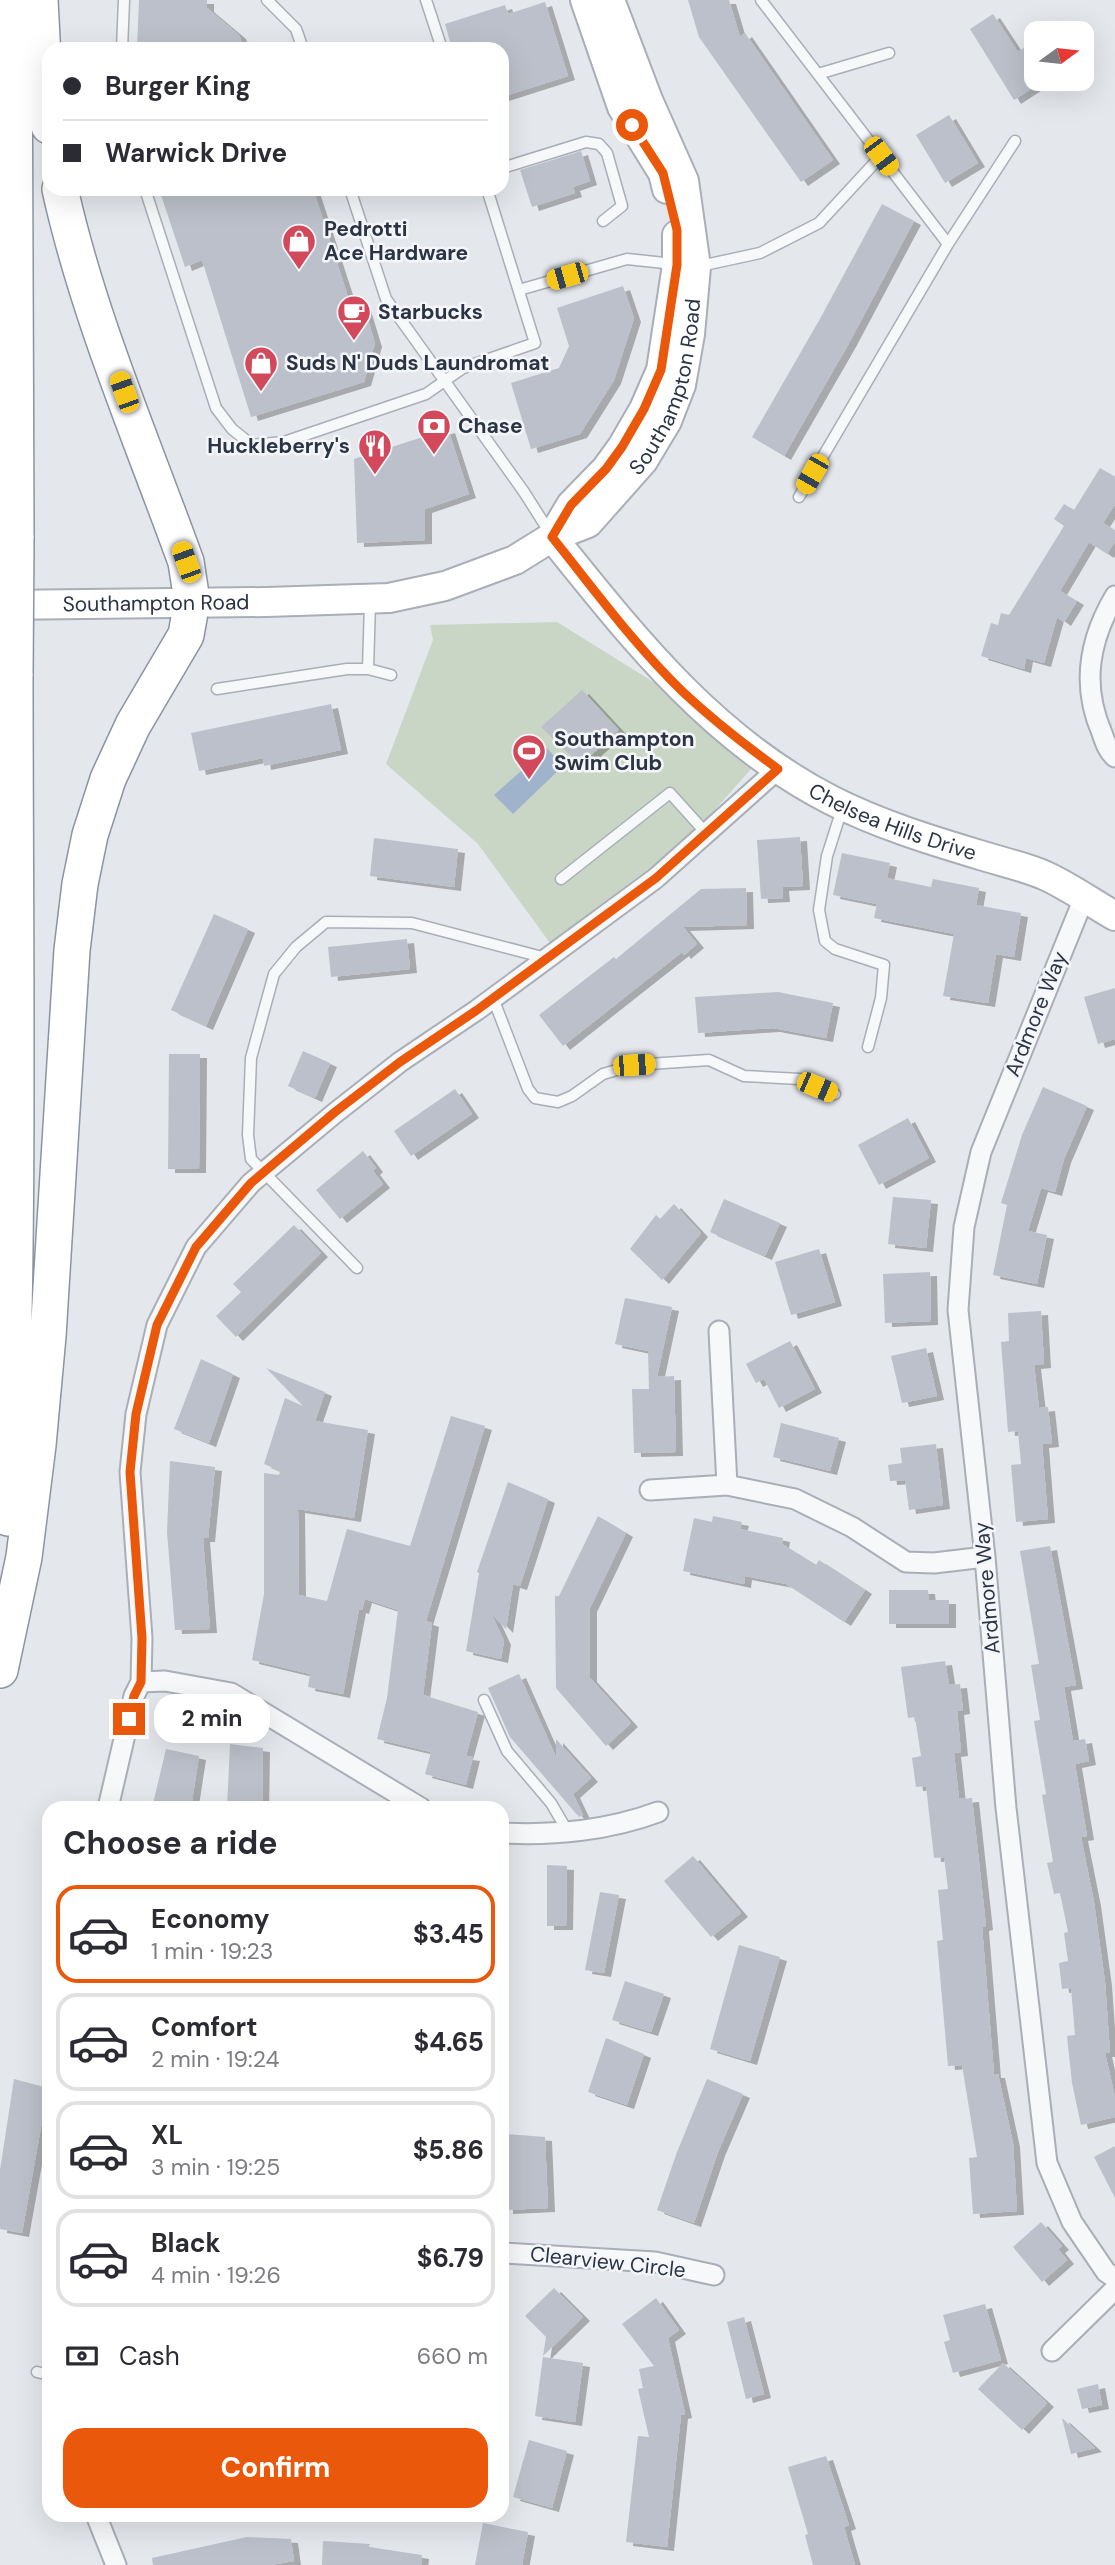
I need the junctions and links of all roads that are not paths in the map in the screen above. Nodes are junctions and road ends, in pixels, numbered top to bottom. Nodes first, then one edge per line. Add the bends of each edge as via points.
1 (14, 0) edge
2 (40, 0) edge
3 (124, 0) edge
4 (426, 0) edge
5 (585, 0) edge
6 (610, 0) edge
7 (761, 0) edge
8 (270, 1) edge
9 (43, 42) edge
10 (122, 42) edge
11 (301, 42) edge
12 (440, 42) edge
13 (889, 53) dead end
14 (818, 74) junction
15 (1015, 141) dead end
16 (881, 156) junction
17 (509, 166) edge
18 (62, 196) edge
19 (147, 196) edge
20 (352, 196) edge
21 (488, 196) edge
22 (604, 221) dead end
23 (948, 244) junction
24 (687, 266) junction
25 (519, 290) junction
26 (444, 381) junction
27 (799, 496) dead end
28 (552, 537) junction
29 (1115, 596) edge
30 (370, 599) junction
31 (192, 601) junction
32 (0, 605) edge
33 (368, 669) junction
34 (391, 675) dead end
35 (217, 689) dead end
36 (1115, 757) edge
37 (778, 769) junction
38 (843, 805) junction
39 (706, 834) junction
40 (561, 879) dead end
41 (1084, 898) junction
42 (1115, 916) edge
43 (547, 958) junction
44 (493, 998) junction
45 (868, 1048) dead end
46 (835, 1094) dead end
47 (265, 1172) junction
48 (357, 1268) dead end
49 (719, 1331) dead end
50 (727, 1485) junction
51 (650, 1490) dead end
52 (985, 1557) junction
53 (0, 1630) edge
54 (0, 1670) edge
55 (141, 1682) junction
56 (484, 1700) dead end
57 (110, 1801) edge
58 (409, 1801) edge
59 (658, 1812) dead end
60 (569, 1832) junction
61 (509, 1833) edge
62 (509, 2253) edge
63 (713, 2275) dead end
64 (1115, 2278) edge
65 (1115, 2289) edge
66 (1052, 2351) dead end
67 (37, 2372) dead end
68 (42, 2373) edge
69 (99, 2522) edge
70 (116, 2565) edge

1 - 53 highway, bridge via 13,1412
2 - 9 highway
3 - 10 lane
4 - 12 lane
5 - 24 street, Southampton Road via 622,107 663,173
6 - 24 street, Southampton Road via 684,181
7 - 14 lane
8 - 11 lane via 296,29
13 - 14 lane
14 - 16 lane
15 - 23 lane
16 - 23 lane
16 - 24 lane via 819,223 760,253
17 - 22 lane via 586,142 598,144 607,153 622,206
18 - 31 highway via 90,297 186,562
19 - 26 lane via 216,408 252,445 284,442 426,394
20 - 26 lane via 386,299
21 - 25 lane
23 - 27 lane
24 - 25 lane via 627,259
24 - 28 street, Southampton Road via 661,370 644,409 622,447 571,505
25 - 26 lane via 535,343 463,368
26 - 28 lane
28 - 30 street, Southampton Road via 514,560 445,586
28 - 37 street, Chelsea Hills Drive via 681,690
29 - 36 street via 1089,662 1095,718
30 - 31 street, Southampton Road
30 - 33 lane
31 - 32 street, Southampton Road
31 - 54 highway via 186,635 133,725 108,779 80,884 38,1445 24,1557
33 - 34 lane
33 - 35 lane
37 - 38 street, Chelsea Hills Drive
37 - 39 street
38 - 41 street, Chelsea Hills Drive via 918,836 1045,876
38 - 45 lane via 827,856 819,910 825,941 835,949 884,965
39 - 40 lane via 670,793
39 - 43 street via 656,878
41 - 42 street, Chelsea Hills Drive
41 - 52 street, Ardmore Way via 981,1152 964,1227 958,1310
43 - 44 street
43 - 47 lane via 412,923 326,922 296,947 274,974 251,1058 248,1135 251,1159
44 - 46 lane via 528,1089 545,1101 558,1102 603,1074 634,1065 709,1060 744,1076 800,1079
44 - 47 street via 389,1070
47 - 48 lane
47 - 55 street via 196,1247 157,1325 136,1414 130,1472
49 - 50 street
50 - 51 street
50 - 52 street via 795,1499 852,1527 906,1562
52 - 64 street, Ardmore Way via 1006,1808 1047,2163 1072,2222 1105,2272
55 - 57 street
55 - 58 street via 165,1681 230,1693
56 - 60 lane via 508,1751
59 - 60 street
60 - 61 street
62 - 63 street, Clearview Circle via 655,2262
65 - 66 street
67 - 68 lane
69 - 70 street

